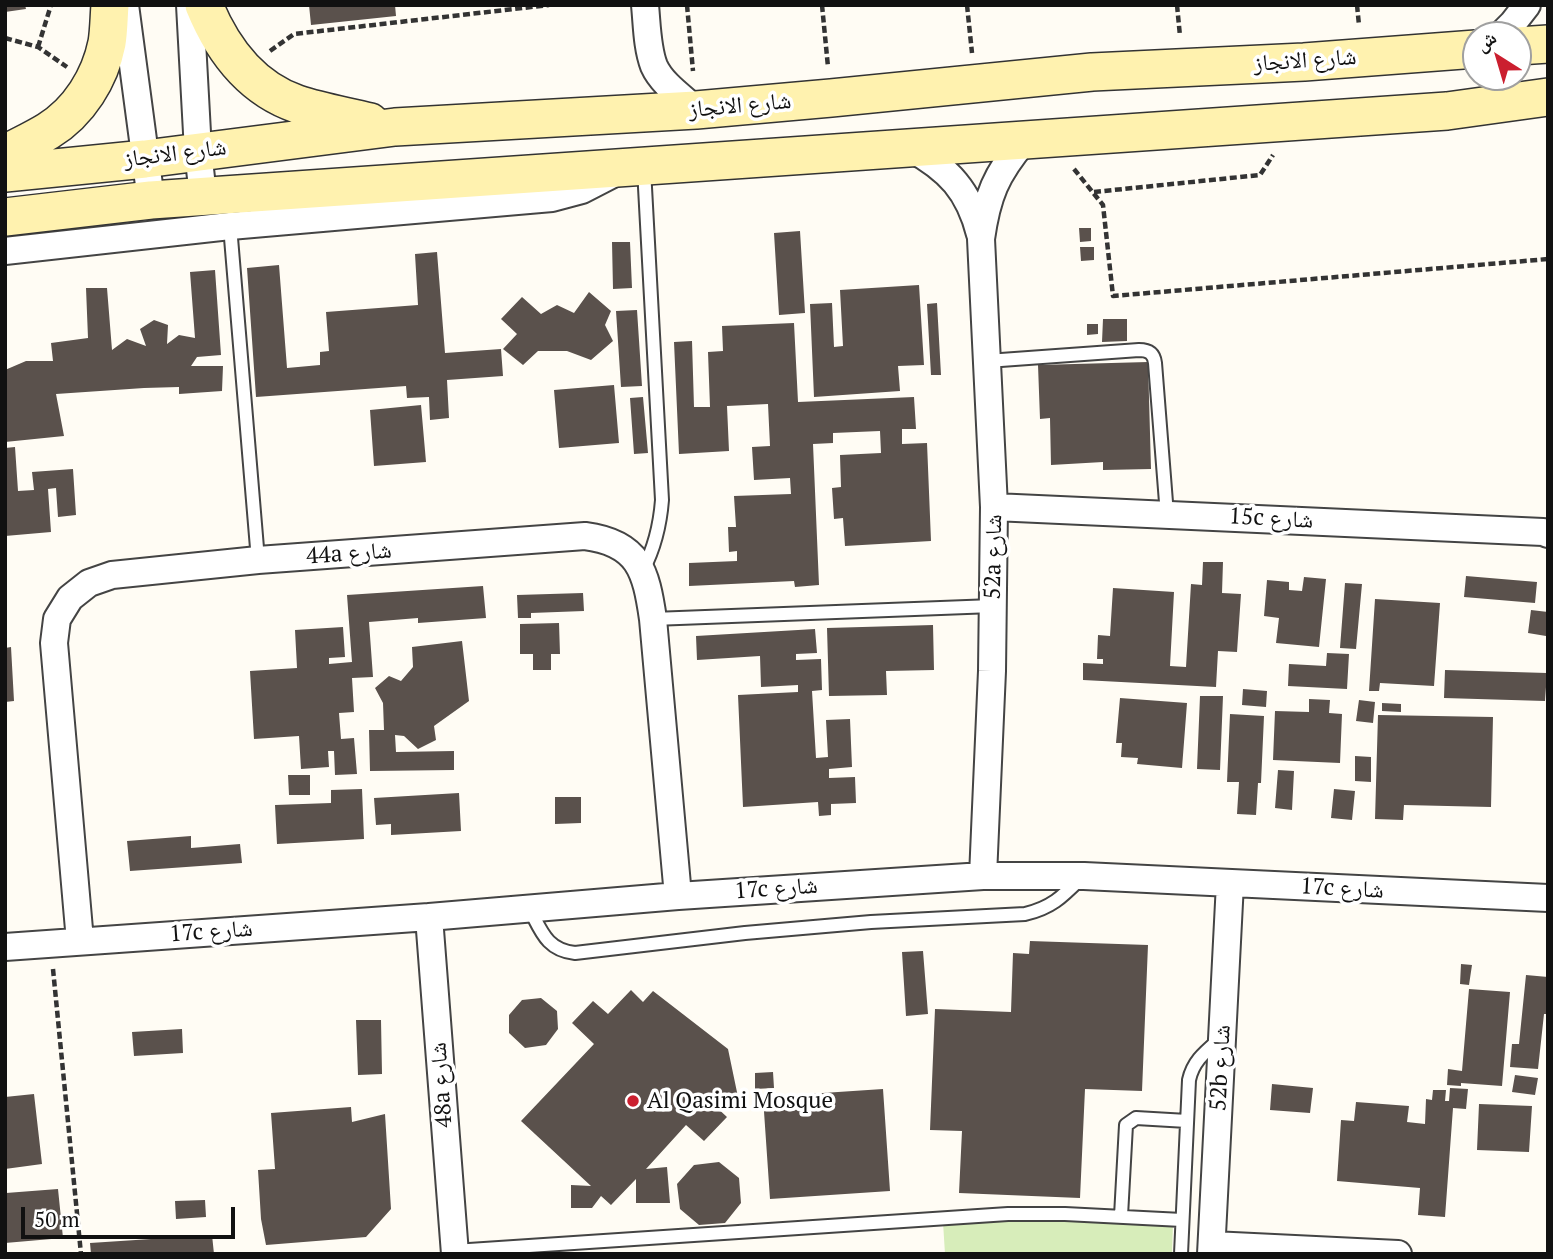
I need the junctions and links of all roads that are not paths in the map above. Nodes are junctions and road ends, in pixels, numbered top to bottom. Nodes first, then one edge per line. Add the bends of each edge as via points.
1 (110, 5) edge
2 (125, 5) edge
3 (190, 5) edge
4 (204, 5) edge
5 (645, 5) edge
6 (1527, 5) edge
7 (1515, 21) edge
8 (1462, 50) edge
9 (1548, 97) edge
10 (696, 110) junction
11 (395, 127) junction
12 (1024, 141) junction
13 (910, 148) junction
14 (198, 151) junction
15 (5, 153) edge
16 (145, 159) junction
17 (636, 167) junction
18 (5, 173) edge
19 (203, 196) junction
20 (150, 200) junction
21 (5, 217) edge
22 (230, 226) junction
23 (981, 239) junction
24 (5, 251) edge
25 (987, 361) junction
26 (994, 507) junction
27 (1167, 515) junction
28 (1548, 534) edge
29 (258, 561) junction
30 (643, 571) junction
31 (993, 606) junction
32 (653, 619) junction
33 (983, 876) junction
34 (1084, 876) junction
35 (1230, 883) junction
36 (678, 896) junction
37 (1548, 898) edge
38 (529, 908) junction
39 (429, 917) junction
40 (80, 941) junction
41 (5, 947) edge
42 (1223, 1037) junction
43 (1187, 1121) junction
44 (1121, 1216) junction
45 (1182, 1220) junction
46 (1212, 1249) edge
47 (454, 1252) edge
48 (1181, 1254) edge
49 (1398, 1254) edge

1 - 15 street via 107,43 82,99 50,130
2 - 16 street
3 - 14 street
4 - 11 street via 224,46 243,70 267,89 324,112
5 - 10 street via 655,67
6 - 7 street
8 - 10 street, شارع الانجاز via 1092,72
9 - 12 street, شارع الانجاز via 1447,111
10 - 11 street, شارع الانجاز
11 - 14 street, شارع الانجاز
12 - 13 street, شارع الانجاز
12 - 23 street, 52a شارع via 993,186
13 - 17 street, شارع الانجاز
13 - 23 street, 52a شارع via 950,176 975,216
14 - 16 street, شارع الانجاز
14 - 19 street
16 - 18 street, شارع الانجاز
16 - 20 street
17 - 19 street, شارع الانجاز
17 - 22 street, شارع الانجاز via 552,198
17 - 30 lane via 662,500 657,537
19 - 20 street, شارع الانجاز
20 - 21 street, شارع الانجاز
22 - 24 street, شارع الانجاز
22 - 29 lane
23 - 25 street, 52a شارع
25 - 26 street, 52a شارع
25 - 27 lane via 1151,352
26 - 27 street, 15c شارع
26 - 31 street, 52a شارع
27 - 28 street, 15c شارع
29 - 30 street, 44a شارع via 585,536 619,545
29 - 40 street, 44a شارع via 112,575 89,583 70,598 57,619 54,643
30 - 32 street, 44a شارع
31 - 32 lane
31 - 33 street, 52a شارع
32 - 36 street, 44a شارع
33 - 34 street, 17c شارع
33 - 36 street, 17c شارع
34 - 35 street, 17c شارع
34 - 38 lane via 1051,905 1026,914 871,922 575,953 549,943
35 - 37 street, 17c شارع
35 - 42 street, 52b شارع
36 - 38 street, 17c شارع
38 - 39 street, 17c شارع
39 - 40 street, 17c شارع
39 - 47 street, 48a شارع
40 - 41 street, 17c شارع
42 - 43 lane via 1201,1055 1191,1071
42 - 46 street, 52b شارع
43 - 44 lane via 1136,1118 1126,1125
43 - 45 lane
44 - 45 lane
44 - 47 lane via 952,1217
45 - 48 lane
46 - 49 street

